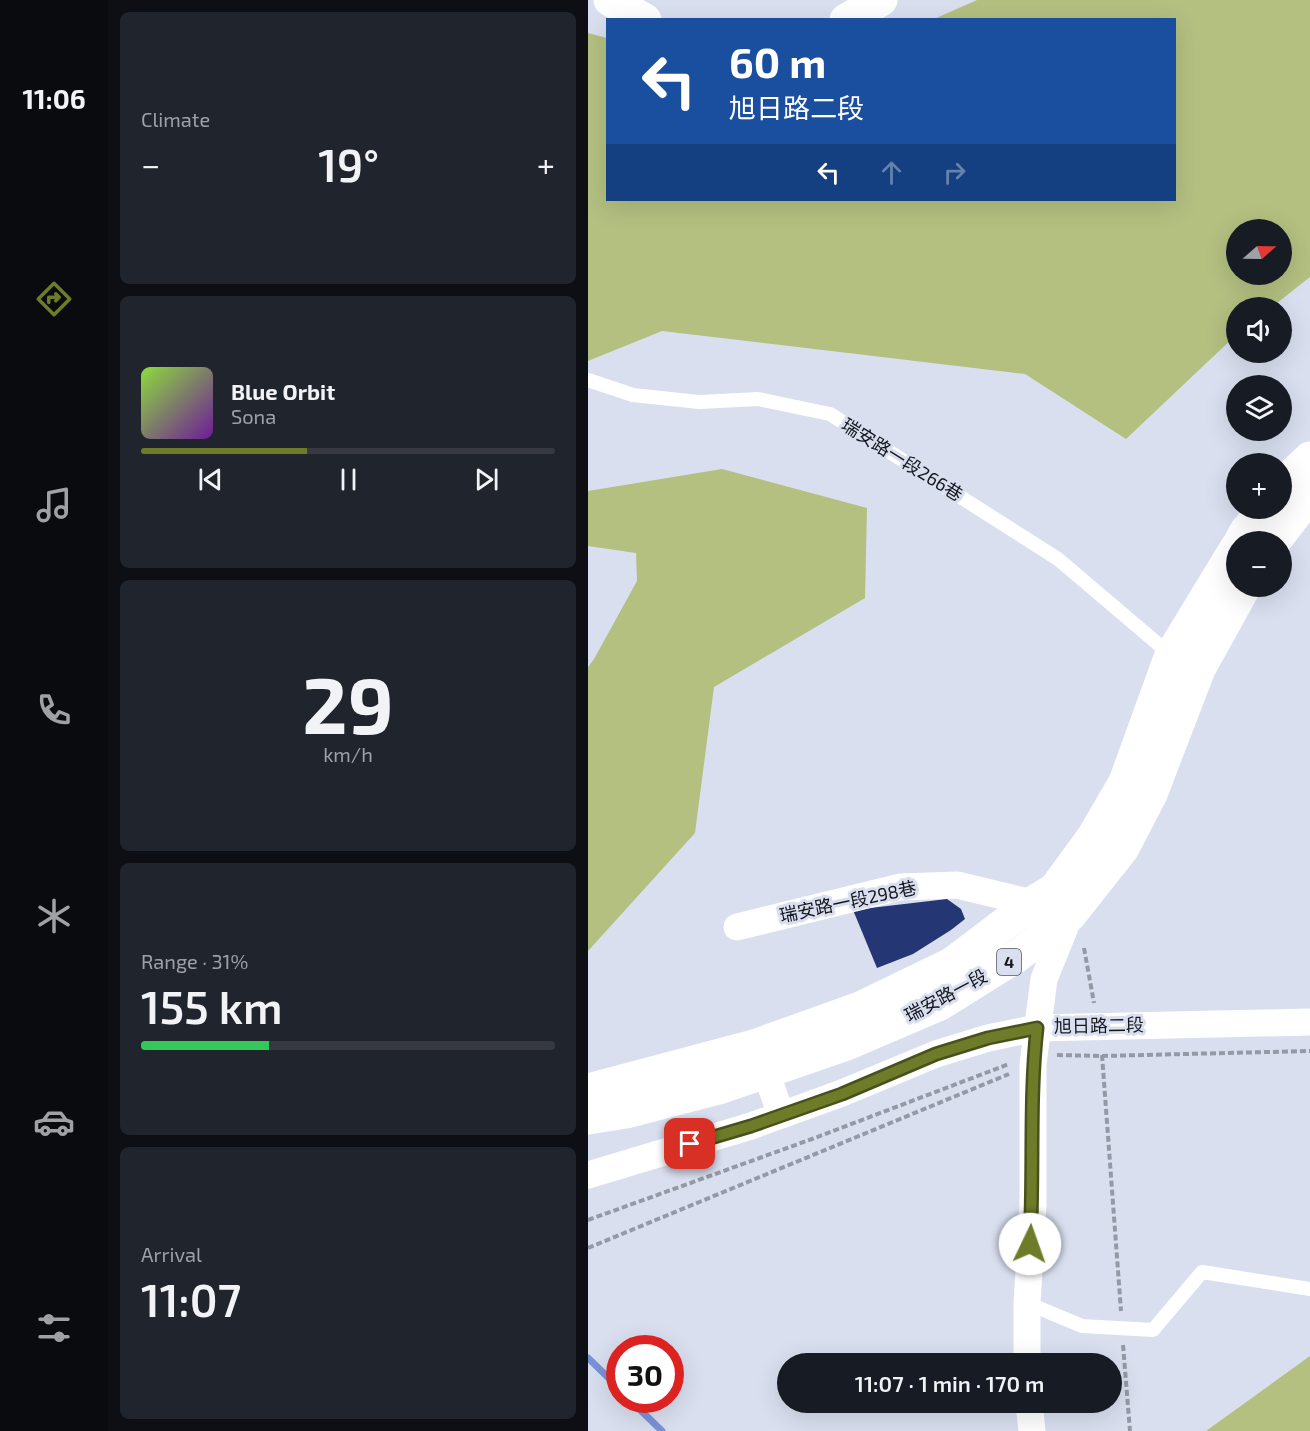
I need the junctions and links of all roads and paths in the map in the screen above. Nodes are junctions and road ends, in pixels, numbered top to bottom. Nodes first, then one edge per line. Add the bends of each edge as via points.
1 (610, 0) edge
2 (881, 0) edge
3 (642, 18) edge
4 (850, 18) edge
5 (588, 380) edge
6 (1310, 458) edge
7 (1292, 475) edge
8 (1310, 495) edge
9 (1256, 519) edge
10 (1246, 531) edge
11 (1282, 531) edge
12 (1226, 564) edge
13 (1239, 597) edge
14 (1171, 655) junction
15 (1056, 902) junction
16 (737, 927) dead end
17 (1310, 1022) edge
18 (1098, 1026) junction
19 (1037, 1028) junction
20 (1310, 1051) edge
21 (1102, 1056) junction
22 (760, 1059) junction
23 (1034, 1059) junction
24 (588, 1090) edge
25 (780, 1115) junction
26 (588, 1118) edge
27 (588, 1174) edge
28 (1113, 1209) dead end
29 (588, 1220) edge
30 (588, 1248) edge
31 (1310, 1289) edge
32 (1027, 1303) junction
33 (1027, 1353) edge
34 (1030, 1413) edge
35 (1032, 1431) edge

1 - 3 main road
2 - 4 main road
5 - 14 lane, 瑞安路一段266巷 via 633,395 699,402 758,399 830,414 1058,560
6 - 7 main road
8 - 11 main road
9 - 10 main road
12 - 14 main road, 瑞安路一段 / 4
13 - 15 main road, 瑞安路一段 / 4 via 1200,669 1151,794 1123,848
14 - 15 main road, 瑞安路一段 / 4 via 1125,782
15 - 16 street, 瑞安路一段298巷 via 957,885 900,887
15 - 18 path via 1083,943
15 - 19 street
15 - 22 main road, 瑞安路一段 / 4 via 953,963
15 - 22 main road, 瑞安路一段 / 4 via 1044,935 940,1004 844,1045
17 - 18 street, 旭日路二段
18 - 19 street, 旭日路二段
18 - 21 path
19 - 23 street
19 - 25 street, 旭日路二段 via 936,1054 842,1094
20 - 21 path
21 - 23 path
21 - 28 path
22 - 24 main road, 瑞安路一段 / 4
22 - 25 street
22 - 26 main road, 瑞安路一段 / 4 via 722,1087
23 - 29 path
23 - 30 path
23 - 32 street via 1033,1205
25 - 27 street, 旭日路二段
31 - 32 lane via 1202,1272 1153,1330 1082,1326
32 - 33 street
34 - 35 street

